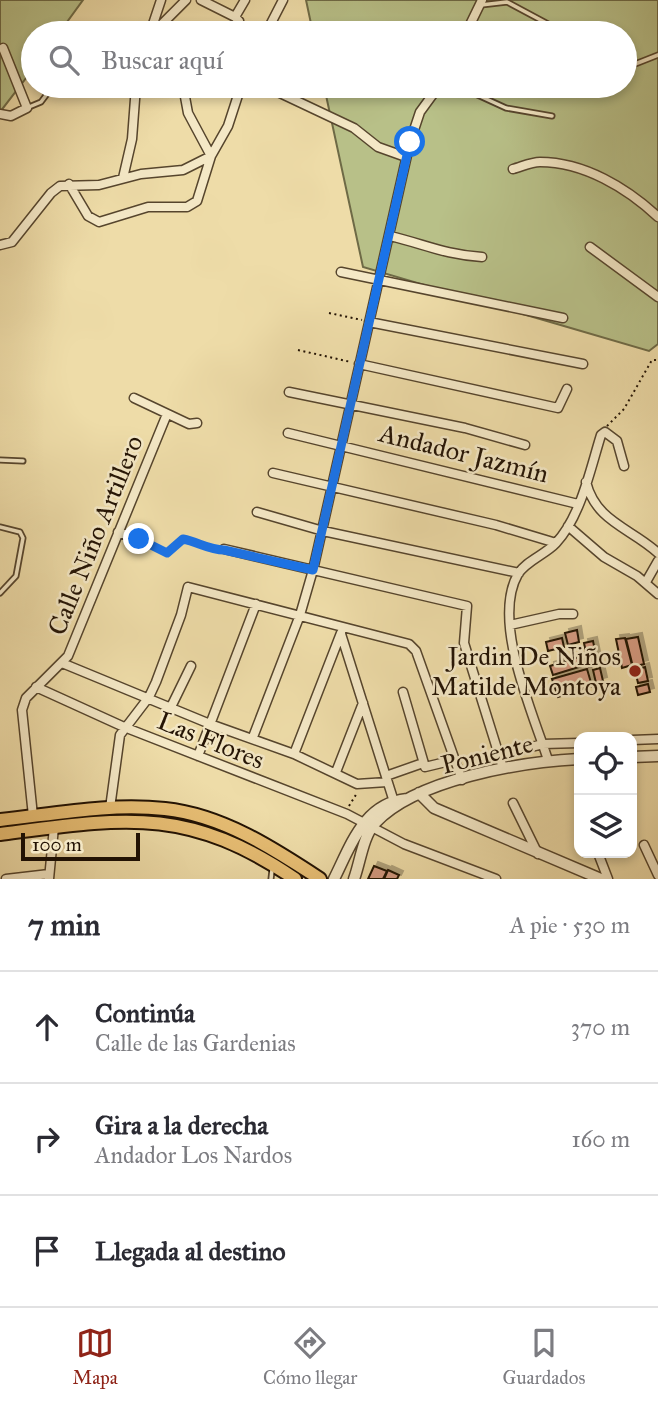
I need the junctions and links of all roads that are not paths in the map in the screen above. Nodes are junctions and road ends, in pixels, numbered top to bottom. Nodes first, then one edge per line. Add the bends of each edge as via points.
1 (161, 0) edge
2 (186, 0) edge
3 (201, 0) edge
4 (246, 0) edge
5 (283, 0) edge
6 (480, 3) edge
7 (235, 17) junction
8 (155, 21) edge
9 (164, 21) edge
10 (239, 21) edge
11 (272, 21) edge
12 (472, 21) edge
13 (543, 21) edge
14 (4, 48) dead end
15 (658, 55) edge
16 (637, 63) edge
17 (21, 92) edge
18 (23, 98) edge
19 (44, 98) edge
20 (135, 98) edge
21 (185, 98) edge
22 (237, 98) edge
23 (290, 98) edge
24 (430, 98) edge
25 (484, 98) edge
26 (27, 108) junction
27 (0, 114) edge
28 (552, 116) dead end
29 (211, 156) junction
30 (406, 157) junction
31 (513, 169) dead end
32 (123, 178) junction
33 (69, 184) junction
34 (658, 217) edge
35 (390, 236) junction
36 (0, 245) edge
37 (590, 247) dead end
38 (482, 257) dead end
39 (341, 272) dead end
40 (380, 281) junction
41 (658, 297) edge
42 (563, 318) dead end
43 (369, 322) junction
44 (359, 364) junction
45 (583, 365) dead end
46 (567, 389) dead end
47 (289, 392) dead end
48 (134, 398) dead end
49 (349, 404) junction
50 (167, 414) junction
51 (197, 423) dead end
52 (288, 433) dead end
53 (525, 444) dead end
54 (341, 445) junction
55 (0, 460) edge
56 (23, 461) dead end
57 (624, 466) dead end
58 (273, 473) dead end
59 (586, 482) junction
60 (332, 487) junction
61 (578, 504) junction
62 (257, 512) dead end
63 (568, 526) junction
64 (0, 527) edge
65 (323, 531) junction
66 (118, 532) junction
67 (139, 539) road end
68 (556, 543) junction
69 (224, 550) road end
70 (658, 553) edge
71 (658, 561) edge
72 (313, 570) junction
73 (519, 573) junction
74 (646, 582) junction
75 (0, 593) edge
76 (658, 594) edge
77 (256, 604) junction
78 (573, 614) dead end
79 (300, 615) junction
80 (510, 625) junction
81 (343, 630) junction
82 (62, 663) junction
83 (191, 666) dead end
84 (36, 687) junction
85 (403, 692) dead end
86 (149, 697) junction
87 (363, 704) junction
88 (171, 707) junction
89 (210, 724) junction
90 (124, 727) junction
91 (253, 737) junction
92 (658, 739) edge
93 (637, 740) edge
94 (574, 743) edge
95 (543, 744) junction
96 (294, 754) junction
97 (500, 755) junction
98 (198, 756) junction
99 (658, 756) edge
100 (637, 757) edge
101 (574, 758) edge
102 (454, 760) junction
103 (548, 760) junction
104 (424, 765) junction
105 (503, 768) junction
106 (336, 772) junction
107 (387, 779) junction
108 (462, 780) junction
109 (419, 793) junction
110 (513, 803) dead end
111 (394, 804) junction
112 (110, 808) junction
113 (33, 817) junction
114 (0, 820) edge
115 (368, 825) junction
116 (54, 827) junction
117 (0, 834) edge
118 (644, 845) dead end
119 (538, 854) junction
120 (600, 858) edge
121 (274, 865) junction
122 (658, 875) edge
123 (49, 876) edge
124 (356, 878) edge
125 (493, 878) edge
126 (6, 879) edge
127 (271, 879) edge
128 (295, 879) edge
129 (320, 879) edge
130 (334, 879) edge
131 (601, 879) edge
132 (608, 879) edge

1 - 8 street
2 - 9 street
3 - 7 street
4 - 7 street
5 - 11 street
6 - 12 street
6 - 13 lane via 507,2
7 - 10 street
14 - 17 street
15 - 16 lane
18 - 26 street
19 - 26 lane
20 - 32 street
21 - 29 street via 188,113
22 - 29 street
23 - 30 street via 354,128 378,147
24 - 30 street via 420,112
25 - 28 lane via 506,108
26 - 27 street via 11,116
29 - 32 street via 183,170
29 - 33 street via 197,201 187,206 148,207 99,222 88,216
30 - 35 street
31 - 34 street via 539,162 582,170 625,190
32 - 33 street via 99,185
33 - 36 street via 51,192 12,242
35 - 38 street via 438,253
35 - 40 street
37 - 41 street
39 - 40 street
40 - 42 street
40 - 43 street
43 - 44 street
43 - 45 street
44 - 46 street via 558,408
44 - 49 street
47 - 49 street
48 - 50 street, Calle Niño Artillero
49 - 53 street
49 - 54 street
50 - 51 street
50 - 66 street, Calle Niño Artillero
52 - 54 street, Andador Jazmín
54 - 60 street
54 - 61 street, Andador Jazmín
55 - 56 lane
57 - 59 street via 617,441 605,432
58 - 60 street
59 - 61 street
59 - 70 street via 600,512
60 - 65 street
60 - 68 street
61 - 63 street
62 - 65 street
63 - 68 street
63 - 74 street via 604,557
64 - 75 lane via 20,532 23,538 18,571
65 - 72 street
65 - 73 street
66 - 67 street
66 - 82 street, Calle Niño Artillero
68 - 73 street
69 - 72 street
71 - 74 street
72 - 79 street
72 - 97 street via 467,606 464,643
73 - 80 street
74 - 76 street
77 - 79 street
77 - 86 street via 188,587
77 - 89 street
78 - 80 street
79 - 81 street
79 - 91 street
80 - 95 street via 518,670
81 - 87 street
81 - 96 street
81 - 102 street via 409,644 416,651
82 - 84 street, Calle Niño Artillero
82 - 86 street, Las Flores
83 - 88 street
84 - 90 street, Las Flores
84 - 113 street, Calle Niño Artillero via 22,710
85 - 104 street
86 - 88 street, Las Flores
86 - 90 street
87 - 106 street
87 - 107 street
88 - 89 street, Las Flores
89 - 91 street, Las Flores
89 - 98 street
90 - 98 street, Las Flores
90 - 112 street
91 - 96 street, Las Flores
92 - 93 street
94 - 95 street
95 - 97 street
95 - 103 street
96 - 106 street, Las Flores
97 - 105 street
98 - 115 street, Las Flores
99 - 100 street
101 - 103 street, Poniente
102 - 104 street
102 - 108 street
103 - 105 street, Poniente
104 - 107 street
105 - 108 street, Poniente
106 - 107 street, Las Flores via 363,785
107 - 111 street
108 - 109 street, Poniente
109 - 111 street, Poniente
109 - 119 street via 434,808
110 - 119 street
111 - 115 street, Poniente
112 - 113 main road
112 - 129 main road via 167,809 217,822 251,836
113 - 114 main road
115 - 124 street
115 - 125 street, Las Flores
115 - 130 street, Poniente
116 - 117 main road
116 - 121 main road via 161,822 223,838
116 - 123 street
118 - 122 street
119 - 131 street
120 - 132 street
121 - 127 lane
121 - 128 main road
123 - 126 street

